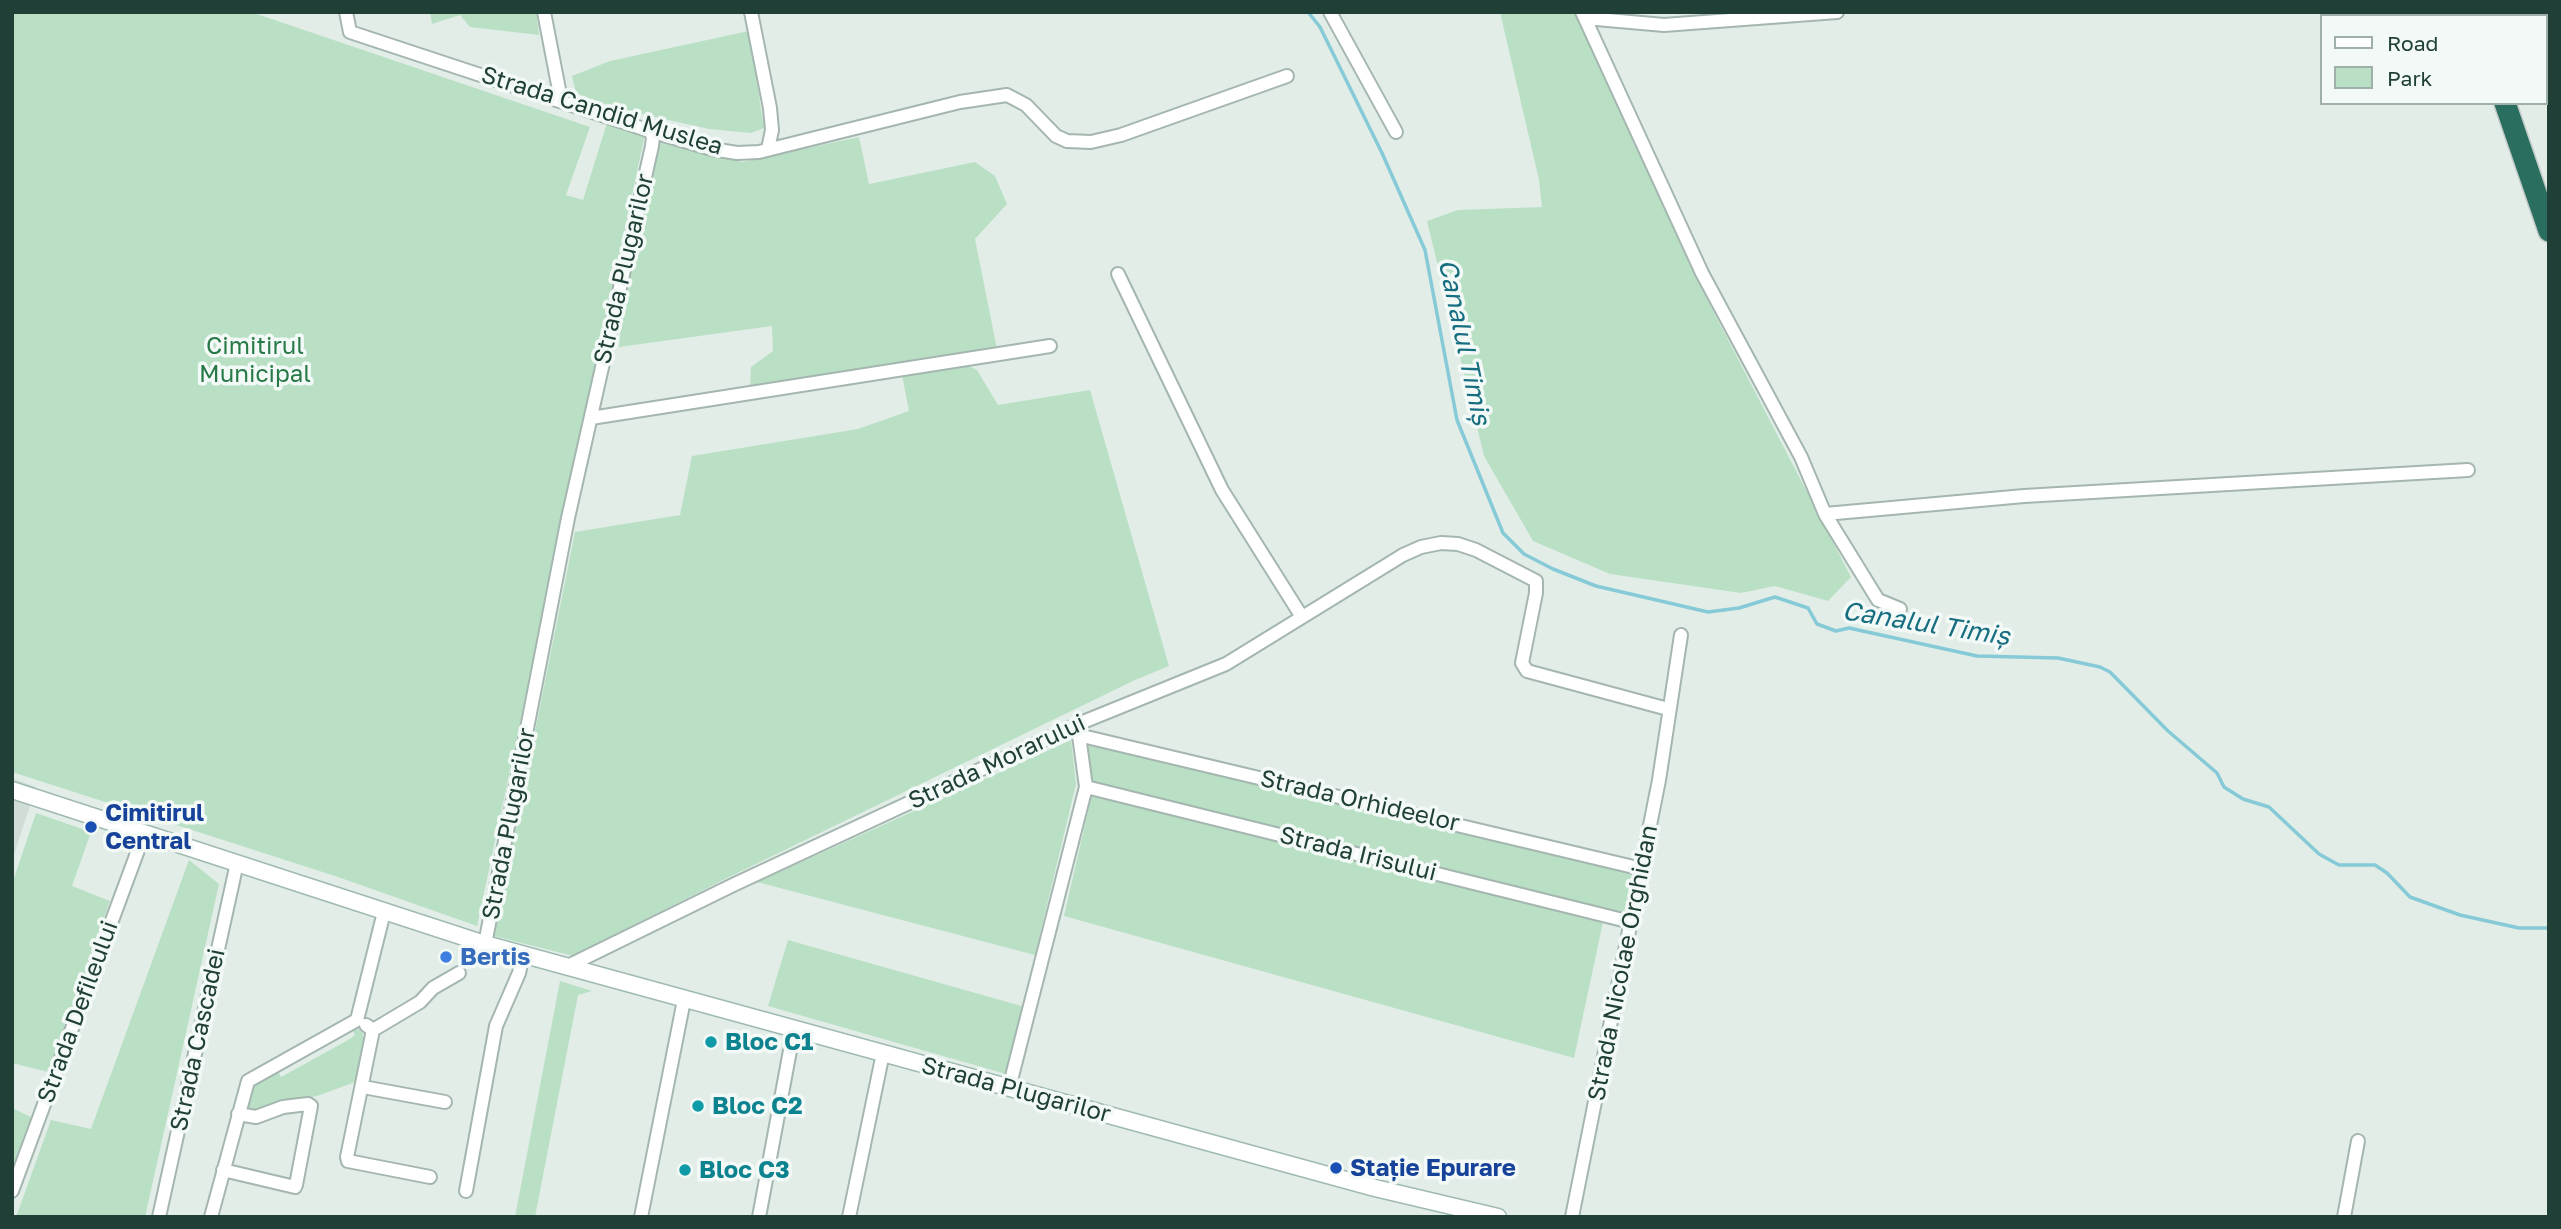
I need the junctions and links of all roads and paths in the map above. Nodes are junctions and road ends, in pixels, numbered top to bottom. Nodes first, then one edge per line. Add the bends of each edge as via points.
1 (346, 12) edge
2 (544, 12) edge
3 (751, 12) edge
4 (1330, 12) edge
5 (1837, 12) edge
6 (1584, 15) edge
7 (1287, 76) dead end
8 (561, 100) junction
9 (2506, 105) edge
10 (2518, 105) edge
11 (650, 131) junction
12 (1396, 132) dead end
13 (768, 149) junction
14 (2549, 192) edge
15 (2549, 231) edge
16 (1118, 274) dead end
17 (1050, 346) dead end
18 (591, 418) junction
19 (2469, 470) dead end
20 (1825, 513) junction
21 (1900, 609) dead end
22 (1302, 617) junction
23 (1681, 635) dead end
24 (1668, 709) junction
25 (1078, 729) junction
26 (1086, 787) junction
27 (12, 790) edge
28 (144, 834) junction
29 (237, 863) junction
30 (1642, 869) junction
31 (384, 912) junction
32 (1631, 922) junction
33 (485, 944) junction
34 (523, 955) junction
35 (566, 968) junction
36 (459, 973) dead end
37 (684, 1000) junction
38 (357, 1020) junction
39 (794, 1029) junction
40 (373, 1030) junction
41 (883, 1054) junction
42 (363, 1087) junction
43 (1009, 1088) junction
44 (445, 1102) dead end
45 (238, 1114) junction
46 (2358, 1141) dead end
47 (223, 1170) junction
48 (430, 1177) dead end
49 (12, 1191) edge
50 (466, 1191) dead end
51 (216, 1216) edge
52 (159, 1217) edge
53 (641, 1217) edge
54 (759, 1217) edge
55 (849, 1217) edge
56 (1498, 1217) edge
57 (1572, 1217) edge
58 (2344, 1217) edge

1 - 8 street, Strada Candid Muslea via 350,32
2 - 8 street
3 - 13 street via 770,108
4 - 12 street
5 - 6 street via 1664,25
6 - 20 street via 1702,273 1801,457
7 - 13 street, Strada Candid Muslea via 1091,142 1056,136 1026,105 1007,95 960,102
8 - 11 street, Strada Candid Muslea
9 - 15 highway
10 - 14 highway
11 - 13 street, Strada Candid Muslea via 737,153
11 - 18 street, Strada Plugarilor via 652,146
16 - 22 street via 1222,489
17 - 18 street
18 - 33 street, Strada Plugarilor
19 - 20 street via 2024,496
20 - 21 street via 1878,600
22 - 24 street, Strada Morarului via 1403,555 1421,547 1458,544 1533,578 1537,587 1524,668
22 - 25 street, Strada Morarului via 1226,664
23 - 24 street, Strada Nicolae Orghidan
24 - 30 street, Strada Nicolae Orghidan
25 - 26 street
25 - 30 street, Strada Orhideelor
25 - 35 street, Strada Morarului via 733,885
26 - 32 street, Strada Irisului
26 - 43 street
27 - 28 street
28 - 29 street
28 - 49 street, Strada Defileului
29 - 31 street
29 - 52 street, Strada Cascadei
30 - 32 street, Strada Nicolae Orghidan
31 - 33 street
31 - 38 street
32 - 57 street, Strada Nicolae Orghidan
33 - 34 street, Strada Plugarilor
34 - 35 street, Strada Plugarilor
34 - 50 street via 496,1026
35 - 37 street, Strada Plugarilor
36 - 40 street
37 - 39 street, Strada Plugarilor
37 - 53 street
38 - 40 street
38 - 45 street via 251,1077
39 - 41 street, Strada Plugarilor
39 - 54 street
40 - 42 street
41 - 43 street, Strada Plugarilor
41 - 55 street
42 - 44 street
42 - 48 street via 348,1161
43 - 56 street, Strada Plugarilor
45 - 47 street
45 - 47 street via 256,1117 283,1107 311,1106 296,1185
46 - 58 street
47 - 51 street

